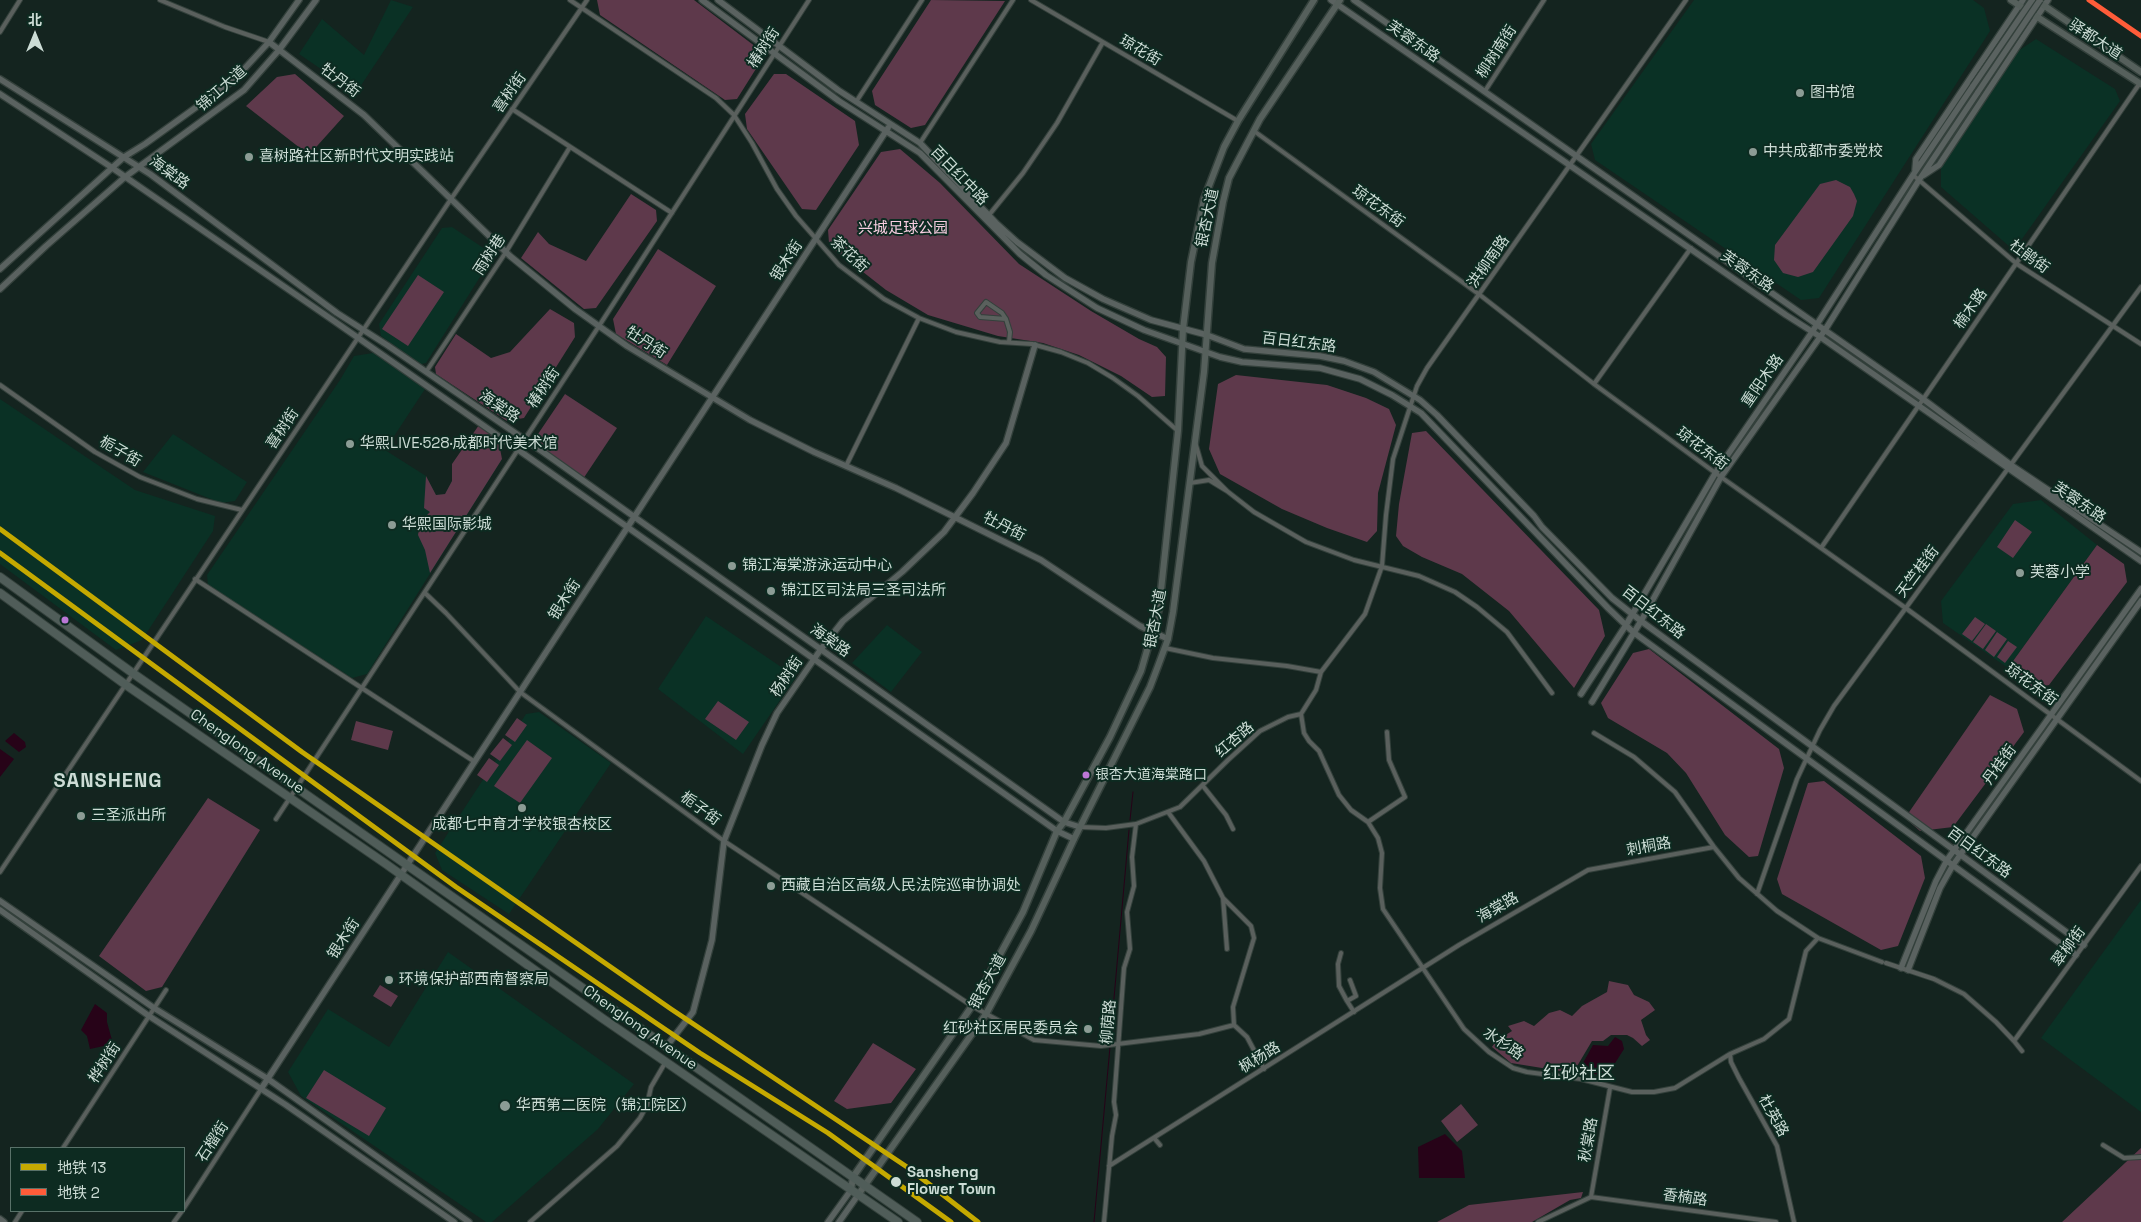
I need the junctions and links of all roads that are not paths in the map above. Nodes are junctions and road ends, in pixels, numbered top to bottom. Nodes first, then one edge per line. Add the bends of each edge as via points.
1 (20, 0) edge
2 (160, 0) edge
3 (299, 0) edge
4 (316, 0) edge
5 (570, 0) edge
6 (588, 0) edge
7 (702, 0) edge
8 (718, 0) edge
9 (809, 0) edge
10 (922, 0) edge
11 (1013, 0) edge
12 (1031, 0) edge
13 (1314, 0) edge
14 (1330, 0) edge
15 (1354, 0) edge
16 (1544, 0) edge
17 (1686, 0) edge
18 (2011, 0) edge
19 (2032, 0) edge
20 (2042, 1) edge
21 (1338, 2) edge
22 (2021, 3) edge
23 (582, 8) junction
24 (2036, 17) junction
25 (0, 32) edge
26 (269, 42) junction
27 (1103, 42) junction
28 (778, 46) junction
29 (279, 50) junction
30 (774, 54) junction
31 (2141, 72) edge
32 (0, 79) edge
33 (2140, 84) edge
34 (1485, 91) junction
35 (0, 94) edge
36 (856, 102) junction
37 (512, 109) junction
38 (734, 115) junction
39 (1238, 121) junction
40 (890, 124) junction
41 (886, 130) junction
42 (1254, 130) junction
43 (920, 142) junction
44 (570, 147) junction
45 (124, 157) junction
46 (1575, 157) junction
47 (1569, 165) junction
48 (111, 167) junction
49 (140, 168) junction
50 (1914, 174) junction
51 (125, 177) junction
52 (1920, 178) junction
53 (451, 200) junction
54 (672, 213) junction
55 (989, 215) junction
56 (816, 239) junction
57 (1691, 248) junction
58 (506, 252) junction
59 (2017, 264) junction
60 (0, 269) edge
61 (2141, 287) edge
62 (0, 289) edge
63 (1480, 295) junction
64 (997, 310) junction
65 (918, 318) junction
66 (995, 318) junction
67 (1006, 319) junction
68 (1816, 325) junction
69 (599, 326) junction
70 (2112, 326) junction
71 (364, 329) junction
72 (1183, 330) junction
73 (1824, 330) junction
74 (1812, 332) junction
75 (1207, 335) junction
76 (1819, 336) junction
77 (358, 340) junction
78 (1009, 342) junction
79 (1182, 344) junction
80 (2141, 344) edge
81 (1035, 345) junction
82 (1206, 352) junction
83 (426, 372) junction
84 (1594, 384) junction
85 (0, 385) edge
86 (1413, 395) junction
87 (712, 397) junction
88 (1923, 399) junction
89 (1410, 406) junction
90 (1918, 406) junction
91 (1178, 431) junction
92 (524, 439) junction
93 (1196, 443) junction
94 (517, 449) junction
95 (846, 466) junction
96 (2010, 468) junction
97 (1716, 472) junction
98 (1721, 477) junction
99 (1188, 484) junction
100 (1227, 491) junction
101 (242, 510) junction
102 (634, 517) junction
103 (955, 517) junction
104 (628, 527) junction
105 (1821, 548) junction
106 (2141, 552) edge
107 (2141, 561) edge
108 (1382, 566) junction
109 (0, 578) edge
110 (195, 579) junction
111 (2141, 588) edge
112 (0, 593) edge
113 (425, 593) junction
114 (2141, 601) edge
115 (1906, 608) junction
116 (1632, 614) junction
117 (1641, 621) junction
118 (1626, 625) junction
119 (1634, 632) junction
120 (1153, 633) junction
121 (1168, 639) junction
122 (1165, 648) junction
123 (820, 649) junction
124 (814, 658) junction
125 (1321, 672) junction
126 (134, 674) junction
127 (126, 685) junction
128 (361, 688) junction
129 (520, 692) junction
130 (1552, 693) dead end
131 (1581, 694) dead end
132 (1592, 702) dead end
133 (1301, 714) junction
134 (2052, 714) junction
135 (2058, 718) junction
136 (1387, 732) dead end
137 (1594, 733) dead end
138 (1812, 746) junction
139 (1806, 759) junction
140 (475, 762) junction
141 (2141, 781) edge
142 (1203, 786) junction
143 (295, 787) junction
144 (289, 797) junction
145 (1168, 812) junction
146 (276, 819) dead end
147 (1064, 822) junction
148 (1368, 822) junction
149 (1136, 824) junction
150 (1080, 827) junction
151 (1234, 829) dead end
152 (1057, 831) junction
153 (1074, 839) junction
154 (724, 841) junction
155 (1714, 847) junction
156 (1954, 850) junction
157 (1960, 855) junction
158 (1947, 860) junction
159 (408, 864) junction
160 (1953, 865) junction
161 (2141, 866) edge
162 (1588, 870) joint
163 (0, 872) edge
164 (401, 875) junction
165 (1757, 894) junction
166 (1223, 898) junction
167 (0, 901) edge
168 (0, 910) edge
169 (1818, 938) junction
170 (2084, 945) junction
171 (1227, 949) dead end
172 (1341, 953) dead end
173 (2076, 955) junction
174 (1901, 968) junction
175 (1423, 969) junction
176 (1908, 970) junction
177 (1350, 980) dead end
178 (166, 990) dead end
179 (1347, 1001) junction
180 (972, 1006) junction
181 (154, 1008) junction
182 (1354, 1012) junction
183 (986, 1014) junction
184 (149, 1016) junction
185 (1234, 1025) junction
186 (2014, 1041) junction
187 (1116, 1044) junction
188 (666, 1047) junction
189 (2022, 1052) dead end
190 (1730, 1054) junction
191 (665, 1063) junction
192 (1264, 1069) junction
193 (268, 1080) junction
194 (1610, 1088) junction
195 (261, 1089) junction
196 (1154, 1139) junction
197 (1160, 1145) dead end
198 (2103, 1145) dead end
199 (64, 1147) edge
200 (2141, 1157) edge
201 (1109, 1166) junction
202 (853, 1177) junction
203 (865, 1185) junction
204 (851, 1190) junction
205 (858, 1194) junction
206 (1591, 1197) junction
207 (185, 1206) edge
208 (0, 1219) edge
209 (4, 1222) edge
210 (454, 1222) edge
211 (469, 1222) edge
212 (530, 1222) edge
213 (828, 1222) edge
214 (839, 1222) edge
215 (898, 1222) edge
216 (917, 1222) edge
217 (1104, 1222) edge
218 (1538, 1222) edge
219 (1776, 1222) edge
220 (1794, 1222) edge

1 - 25 street
2 - 26 street, 牡丹街
3 - 26 street, 锦江大道
4 - 29 street, 锦江大道
5 - 23 street, 茶花街
6 - 23 street, 喜树街
7 - 30 street, 百日红中路
8 - 28 street, 百日红中路
9 - 28 street, 椿树街
10 - 36 street
11 - 43 street
12 - 27 street, 琼花街
13 - 39 main road, 银杏大道
14 - 21 street, 芙蓉东路
15 - 34 street, 芙蓉东路
16 - 34 street, 柳树南街
17 - 46 street, 洪柳南路
18 - 22 main road, 驿都大道
19 - 50 street, 重阳木路, bridge
20 - 24 street
20 - 31 main road, 驿都大道
20 - 52 street, 重阳木路, bridge
21 - 42 main road, 银杏大道
21 - 47 street, 芙蓉东路
22 - 24 main road, 驿都大道
22 - 50 street via 1916,160
23 - 37 street, 喜树街
23 - 38 street, 茶花街 via 702,87
24 - 33 main road, 驿都大道
24 - 52 street via 1939,165
26 - 29 street, 牡丹街
26 - 45 street, 锦江大道 via 234,80
27 - 39 street, 琼花街
27 - 55 street via 1057,123
28 - 30 street, 椿树街
28 - 36 street, 百日红中路
29 - 49 street, 锦江大道 via 244,90
29 - 53 street, 牡丹街 via 364,115
30 - 38 street, 椿树街
30 - 41 street, 百日红中路
32 - 45 street, 海棠路
33 - 59 street, 楠木路
34 - 46 street, 芙蓉东路
35 - 48 street, 海棠路
36 - 40 street, 百日红中路
37 - 44 street
37 - 53 street, 喜树街
38 - 54 street, 椿树街
38 - 56 street, 茶花街 via 777,189
39 - 72 main road, 银杏大道 via 1204,199 1191,262
40 - 41 street, 银木街
40 - 43 street, 百日红中路
41 - 56 street, 银木街
41 - 79 street, 百日红中路 via 920,153 999,235 1046,275 1097,308
42 - 63 street, 琼花东街
42 - 75 main road, 银杏大道 via 1230,178 1219,217
43 - 55 street, 百日红中路
44 - 54 street
44 - 58 street, 雨树巷
45 - 48 street, 锦江大道
45 - 49 street, 海棠路
46 - 47 street, 洪柳南路
46 - 68 street, 芙蓉东路
47 - 57 street, 芙蓉东路
47 - 63 street, 洪柳南路
48 - 51 street, 海棠路
48 - 60 street, 锦江大道
49 - 51 street, 锦江大道
49 - 71 street, 海棠路 via 337,313
50 - 52 street, 杜鹃街
50 - 68 street, 重阳木路
51 - 62 street, 锦江大道
51 - 77 street, 海棠路
52 - 59 street, 杜鹃街
52 - 73 street, 重阳木路
53 - 58 street, 牡丹街
53 - 71 street, 喜树街
54 - 69 street, 椿树街
55 - 72 street, 百日红中路 via 1017,242 1065,278 1103,299
56 - 65 street, 茶花街 via 838,265 884,299
56 - 87 street, 银木街
57 - 74 street, 芙蓉东路
57 - 84 street
58 - 69 street, 牡丹街
58 - 83 street, 雨树巷
59 - 70 street, 杜鹃街
59 - 88 street, 楠木路
61 - 70 street, 天竺桂街
63 - 84 street, 琼花东街
63 - 86 street, 洪柳南路 via 1428,368
64 - 66 street
64 - 66 street via 986,302 977,313 980,318
64 - 67 street
65 - 78 street, 茶花街 via 956,332
65 - 95 street
66 - 67 street
67 - 78 street
68 - 73 street, 芙蓉东路
68 - 74 street, 重阳木路
69 - 87 street, 牡丹街
69 - 92 street, 椿树街
70 - 80 street, 杜鹃街
70 - 96 street, 天竺桂街
71 - 77 street, 喜树街
71 - 83 street, 海棠路
72 - 75 street, 百日红中路
72 - 79 main road, 银杏大道
73 - 76 street, 重阳木路
73 - 88 street, 芙蓉东路
74 - 76 street, 芙蓉东路
74 - 97 street, 重阳木路
75 - 82 main road, 银杏大道
75 - 86 street, 百日红东路 via 1244,349 1344,361 1374,372
76 - 90 street, 芙蓉东路
76 - 98 street, 重阳木路
77 - 94 street, 海棠路
77 - 101 street, 喜树街
78 - 81 street, 茶花街
79 - 82 street, 百日红中路
79 - 91 main road, 银杏大道
81 - 91 street, 茶花街 via 1061,352 1113,378
81 - 103 street, 杨树街 via 1006,443
82 - 89 street, 百日红东路 via 1242,362 1300,365 1336,372 1360,379
82 - 93 main road, 银杏大道
83 - 92 street, 海棠路
84 - 97 street, 琼花东街
85 - 101 street, 栀子街 via 95,452 140,477 197,499
86 - 89 street, 洪柳南路
86 - 116 street, 百日红东路 via 1437,415 1612,598
87 - 95 street, 牡丹街 via 750,420
87 - 102 street, 银木街
88 - 90 street, 楠木路
88 - 96 street, 芙蓉东路
89 - 108 street, 洪柳南路 via 1393,459
89 - 118 street, 百日红东路 via 1438,430
90 - 96 street, 芙蓉东路
90 - 105 street, 楠木路
91 - 120 main road, 银杏大道 via 1159,609
92 - 94 street, 椿树街
92 - 102 street, 海棠路
93 - 99 main road, 银杏大道
93 - 100 street via 1202,466
94 - 104 street, 海棠路
94 - 113 street, 椿树街
95 - 103 street, 牡丹街
96 - 106 street, 芙蓉东路
96 - 107 street, 芙蓉东路
96 - 115 street, 天竺桂街
97 - 98 street, 琼花东街
97 - 116 street, 重阳木路
98 - 105 street, 琼花东街
98 - 117 street, 重阳木路
99 - 100 street via 1209,480
99 - 121 main road, 银杏大道
100 - 108 street via 1254,512 1306,542 1354,560
101 - 110 street, 喜树街
102 - 104 street, 银木街
102 - 123 street, 海棠路
103 - 120 street, 牡丹街 via 1041,560
103 - 123 street, 杨树街 via 902,572 843,621
104 - 124 street, 海棠路
104 - 129 street, 银木街
105 - 115 street, 琼花东街
108 - 125 street, 洪柳南路 via 1365,614
108 - 130 street via 1435,582 1477,607 1506,632
109 - 126 highway, Chenglong Avenue
110 - 126 street, 喜树街
110 - 128 street
111 - 134 street, 丹桂街
112 - 127 highway, Chenglong Avenue
113 - 128 street, 椿树街
113 - 129 street, 栀子街
114 - 135 street, 丹桂街
115 - 134 street, 琼花东街
115 - 138 street, 天竺桂街 via 1834,706
116 - 117 street, 百日红东路
116 - 118 street, 重阳木路
117 - 119 street, 重阳木路
117 - 138 street, 百日红东路
118 - 119 street, 百日红东路
118 - 131 street, 重阳木路
119 - 132 street, 重阳木路
119 - 139 street, 百日红东路
120 - 121 street, 牡丹街
120 - 147 main road, 银杏大道 via 1141,671 1110,737
121 - 122 main road, 银杏大道
122 - 125 street via 1213,658
122 - 150 main road, 银杏大道 via 1150,687
123 - 124 street, 杨树街
123 - 147 street, 海棠路
124 - 152 street, 海棠路
124 - 154 street, 杨树街 via 777,714 762,744
125 - 133 street, 洪柳南路 via 1316,690
126 - 127 street, 喜树街
126 - 143 highway, Chenglong Avenue
127 - 144 highway, Chenglong Avenue
127 - 163 street, 喜树街
128 - 140 street
128 - 143 street, 椿树街
129 - 140 street, 银木街
129 - 154 street, 栀子街
133 - 142 street, 红杏路 via 1260,731
133 - 148 street, 水杉路 via 1304,733 1319,751 1339,795 1351,810
134 - 135 street, 琼花东街
134 - 156 street, 丹桂街
135 - 141 street, 琼花东街
135 - 157 street, 丹桂街
136 - 148 street via 1389,760 1405,798
137 - 155 street via 1634,757 1675,792
138 - 139 street, 天竺桂街
138 - 156 street, 百日红东路
139 - 158 street, 百日红东路
139 - 165 street, 天竺桂街
140 - 159 street, 银木街
142 - 145 street, 红杏路 via 1180,807
142 - 151 street
143 - 144 street
143 - 159 highway, Chenglong Avenue
144 - 146 street
144 - 164 highway, Chenglong Avenue
145 - 149 street, 红杏路
145 - 166 street via 1204,861
147 - 150 street, 海棠路
147 - 152 main road, 银杏大道
148 - 175 street, 水杉路 via 1378,838 1382,853 1380,888 1383,909
149 - 150 street, 红杏路
149 - 187 street, 柳荫路 via 1132,857 1134,886 1127,912 1130,949 1124,968
150 - 153 main road, 银杏大道
152 - 153 street, 海棠路
152 - 180 main road, 银杏大道 via 1023,912
153 - 183 main road, 银杏大道 via 1031,931
154 - 180 street, 栀子街
154 - 188 street, 杨树街 via 717,910 702,981 692,1012
155 - 162 street, 刺桐路
155 - 165 street
156 - 157 street, 百日红东路
156 - 158 street, 丹桂街
157 - 160 street, 丹桂街
157 - 170 street, 百日红东路
158 - 160 street, 百日红东路
158 - 174 street, 丹桂街
159 - 164 street, 银木街
159 - 188 highway, Chenglong Avenue
160 - 173 street, 百日红东路
160 - 176 street, 丹桂街 via 1936,896
161 - 170 street, 翠柳街
162 - 175 street, 海棠路
164 - 191 highway, Chenglong Avenue
164 - 193 street, 银木街
165 - 169 street
166 - 171 street
166 - 185 street via 1251,926 1254,938 1234,1007
167 - 181 street
168 - 184 street
169 - 174 street
169 - 190 street, 水杉路 via 1806,951 1790,1018 1764,1039
170 - 173 street, 翠柳街
172 - 179 street via 1339,986
173 - 186 street, 翠柳街
174 - 176 street
175 - 182 street, 枫杨路
175 - 194 street, 水杉路 via 1464,1029 1513,1068 1581,1079
176 - 186 street via 1964,994
177 - 179 street via 1356,996
178 - 181 street, 桦树街
179 - 182 street
180 - 183 street, 栀子街
180 - 202 main road, 银杏大道
181 - 184 street, 桦树街
181 - 193 street
182 - 192 street, 枫杨路
183 - 187 street, 栀子街 via 1034,1040
183 - 203 main road, 银杏大道
184 - 195 street
184 - 199 street, 桦树街
185 - 187 street, 栀子街 via 1199,1034
185 - 192 street via 1247,1037
186 - 189 street
187 - 201 street, 柳荫路 via 1116,1115
188 - 202 highway, Chenglong Avenue
190 - 194 street, 水杉路 via 1675,1088 1632,1092
190 - 220 street, 杜英路 via 1739,1078 1777,1146
191 - 204 highway, Chenglong Avenue
191 - 212 street via 651,1087 643,1111 617,1146
192 - 196 street, 枫杨路
193 - 195 street, 银木街
193 - 211 street
194 - 206 street, 秋棠路
195 - 207 street, 石榴街
195 - 210 street
196 - 197 street
196 - 201 street, 枫杨路
198 - 200 street via 2124,1158
201 - 217 street, 柳荫路
202 - 203 highway, Chenglong Avenue
202 - 204 main road, 银杏大道
203 - 205 main road, 银杏大道
203 - 216 highway, Chenglong Avenue
204 - 205 highway, Chenglong Avenue
204 - 213 street, 银杏大道
205 - 214 street, 银杏大道
205 - 215 highway, Chenglong Avenue
206 - 218 street
206 - 219 street, 香楠路
208 - 209 street

